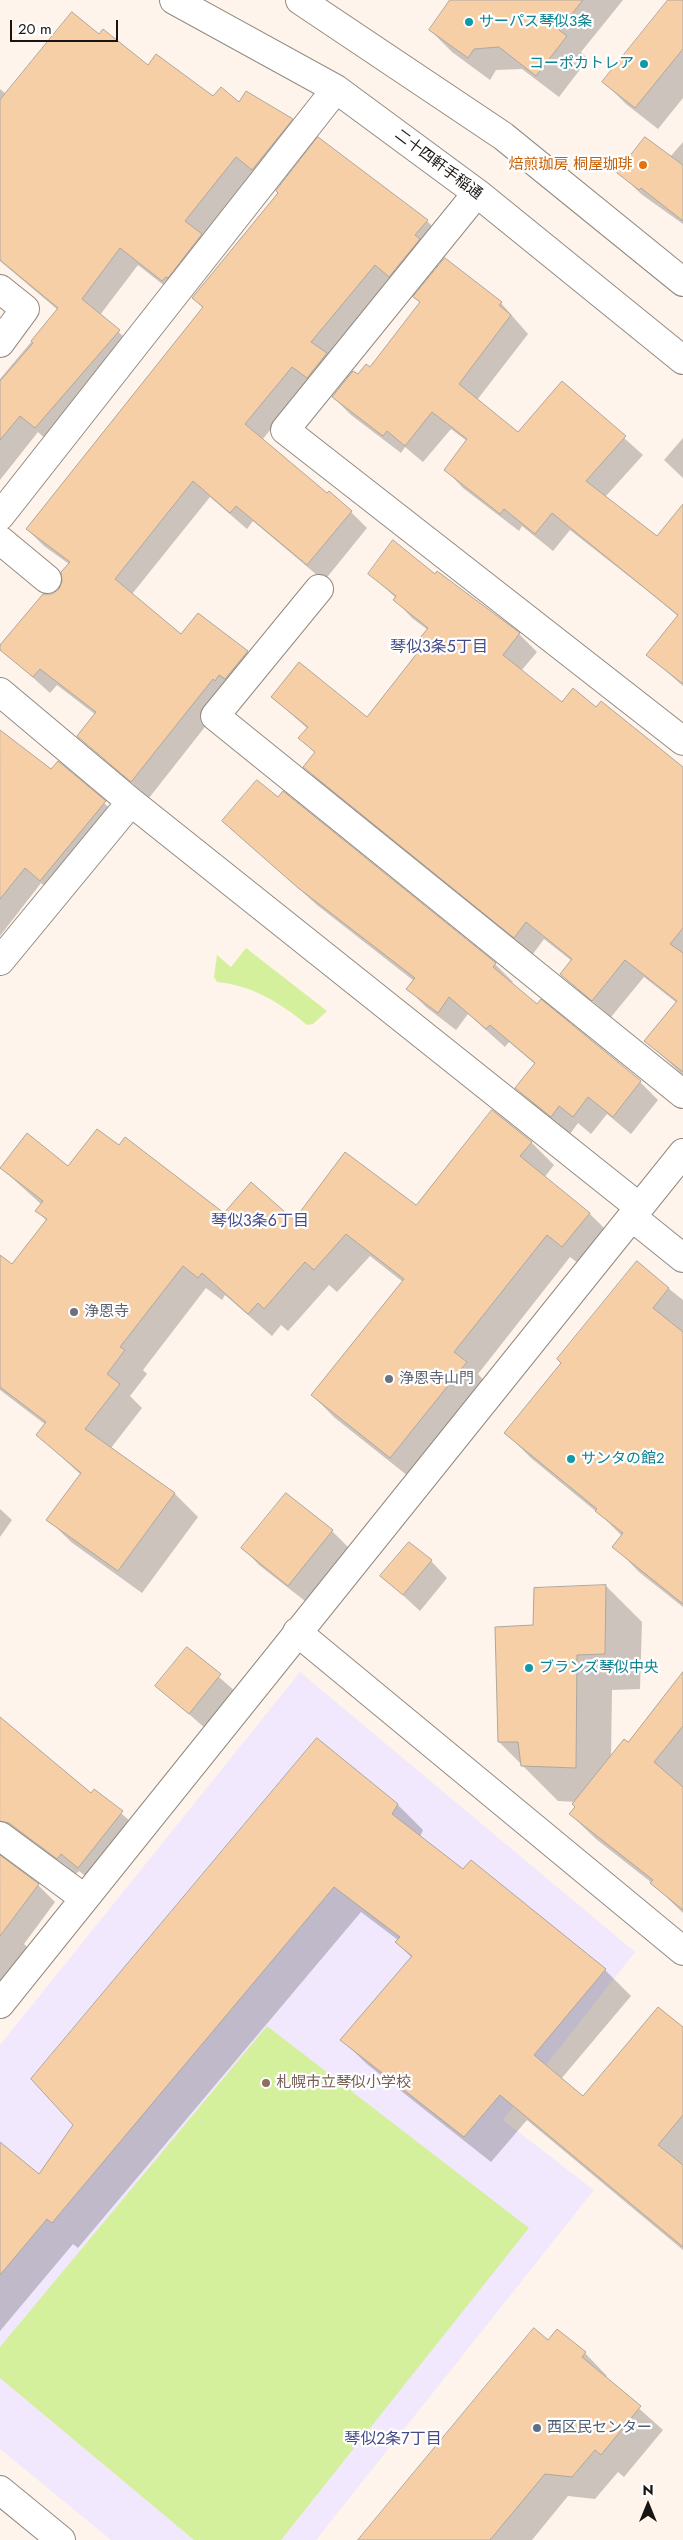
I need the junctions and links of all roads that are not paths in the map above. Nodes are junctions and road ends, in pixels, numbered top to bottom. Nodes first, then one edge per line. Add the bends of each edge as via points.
1 (174, 0) edge
2 (300, 0) edge
3 (336, 89) junction
4 (476, 193) junction
5 (683, 282) edge
6 (0, 289) edge
7 (0, 343) edge
8 (683, 360) edge
9 (0, 516) edge
10 (0, 540) edge
11 (47, 579) dead end
12 (319, 589) dead end
13 (0, 692) edge
14 (683, 741) edge
15 (130, 802) junction
16 (0, 961) edge
17 (683, 1094) edge
18 (683, 1153) edge
19 (636, 1212) junction
20 (683, 1258) edge
21 (297, 1632) junction
22 (0, 1836) edge
23 (84, 1898) junction
24 (683, 1951) edge
25 (0, 2004) edge
26 (0, 2490) edge
27 (61, 2540) edge

1 - 3 street, 二十四軒手稲通
2 - 5 street via 502,136
3 - 4 street, 二十四軒手稲通
3 - 9 street
4 - 8 street, 二十四軒手稲通
4 - 14 street via 285,430
6 - 7 street via 25,310
10 - 11 street
12 - 17 street via 216,716
13 - 15 street
15 - 16 street
15 - 19 street
18 - 19 street
19 - 20 street
19 - 21 street
21 - 23 street
21 - 24 street
22 - 23 street
23 - 25 street
26 - 27 street

